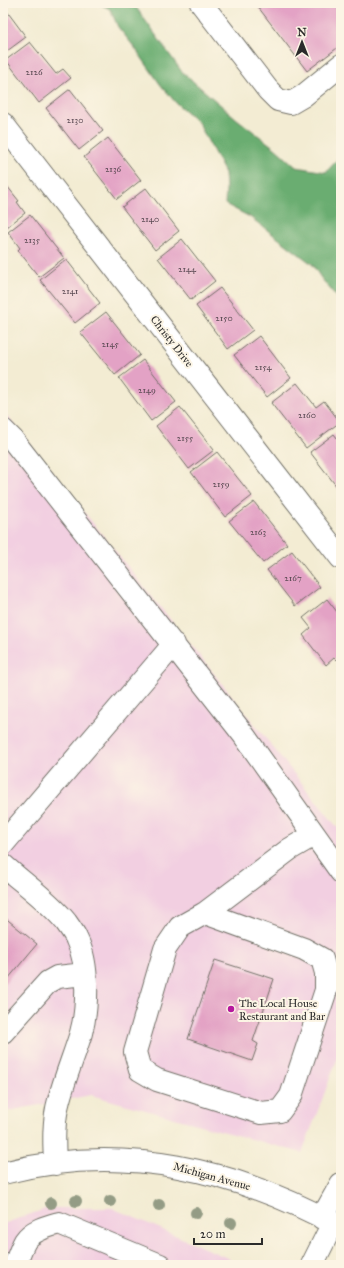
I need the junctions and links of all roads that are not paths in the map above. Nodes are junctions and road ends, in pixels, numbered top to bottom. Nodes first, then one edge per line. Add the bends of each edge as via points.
1 (201, 3) edge
2 (341, 65) edge
3 (3, 124) edge
4 (6, 440) edge
5 (341, 558) edge
6 (174, 644) junction
7 (314, 835) junction
8 (3, 844) edge
9 (3, 865) edge
10 (341, 872) edge
11 (206, 913) junction
12 (85, 974) junction
13 (3, 1032) edge
14 (55, 1164) junction
15 (3, 1173) edge
16 (341, 1184) edge
17 (332, 1223) edge
18 (15, 1265) edge
19 (160, 1265) edge
20 (312, 1265) edge

1 - 2 street via 278,100 291,103
3 - 5 street, Christy Drive
4 - 6 street
6 - 7 street via 243,734
6 - 8 street
7 - 10 street
7 - 11 street via 290,849
9 - 12 street via 50,904 65,922 82,952
11 - 11 street via 180,927 165,949 135,1052 140,1070 157,1080 261,1113 280,1112 291,1096 326,990 326,973 322,959 304,949
12 - 13 street via 57,977 48,982
12 - 14 street via 81,1032 55,1117
14 - 15 street, Michigan Avenue
14 - 17 street, Michigan Avenue via 114,1160 179,1166 257,1188
16 - 17 street
17 - 20 street
18 - 19 street via 25,1240 37,1231 59,1223

